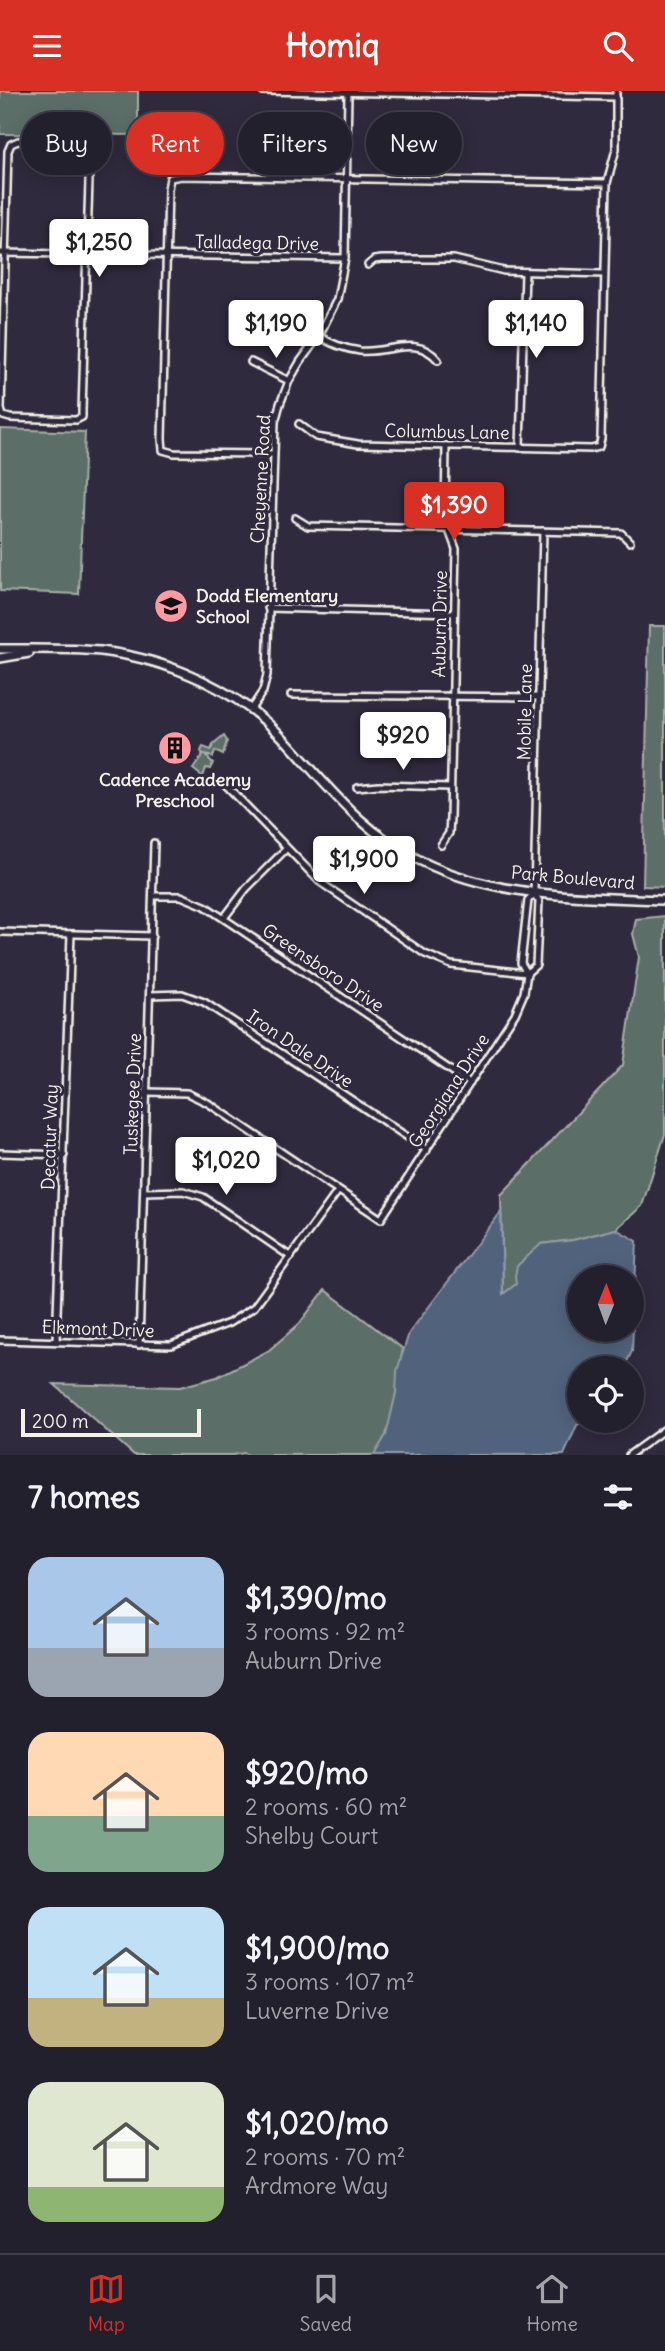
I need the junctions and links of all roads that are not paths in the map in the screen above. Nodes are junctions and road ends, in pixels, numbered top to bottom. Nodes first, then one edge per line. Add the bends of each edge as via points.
1 (262, 91) edge
2 (348, 94) junction
3 (616, 94) edge
4 (347, 179) junction
5 (607, 183) junction
6 (2, 253) edge
7 (87, 254) junction
8 (167, 255) junction
9 (345, 258) junction
10 (368, 265) dead end
11 (525, 272) junction
12 (604, 274) junction
13 (319, 336) junction
14 (438, 360) dead end
15 (251, 362) dead end
16 (289, 381) junction
17 (299, 424) dead end
18 (446, 446) junction
19 (520, 448) junction
20 (273, 454) junction
21 (295, 518) dead end
22 (448, 529) junction
23 (543, 531) junction
24 (631, 542) dead end
25 (268, 608) junction
26 (454, 613) junction
27 (0, 649) edge
28 (50, 650) junction
29 (0, 657) edge
30 (291, 695) dead end
31 (452, 696) junction
32 (539, 697) junction
33 (251, 709) junction
34 (223, 782) dead end
35 (357, 787) dead end
36 (450, 787) junction
37 (154, 843) dead end
38 (441, 845) dead end
39 (286, 849) junction
40 (534, 894) junction
41 (153, 895) junction
42 (665, 900) edge
43 (224, 918) junction
44 (0, 933) edge
45 (71, 934) junction
46 (152, 936) junction
47 (527, 973) junction
48 (150, 995) junction
49 (470, 1083) junction
50 (147, 1092) junction
51 (427, 1150) junction
52 (0, 1153) edge
53 (64, 1155) junction
54 (338, 1191) junction
55 (144, 1192) junction
56 (291, 1257) junction
57 (0, 1340) edge
58 (56, 1341) junction
59 (139, 1345) junction
60 (665, 1429) edge
61 (629, 1455) edge

1 - 2 street
2 - 3 street
2 - 4 street, Cheyenne Road
3 - 5 street via 616,149
4 - 5 street
4 - 8 street via 170,178
4 - 9 street, Cheyenne Road
5 - 12 street
6 - 7 street, Talladega Drive
6 - 7 street via 8,151 11,143 18,141 89,144
6 - 7 street via 3,416 76,420 82,417
7 - 8 street, Talladega Drive
8 - 9 street, Talladega Drive
8 - 20 street via 163,450
9 - 13 street, Cheyenne Road via 337,299
10 - 11 street via 382,259 454,259
11 - 12 street
11 - 19 street
12 - 19 street, Columbus Lane via 599,447
13 - 14 street via 362,351 416,346 431,351
13 - 16 street, Cheyenne Road
15 - 16 street
16 - 20 street, Cheyenne Road via 275,422
17 - 18 street, Columbus Lane via 316,437 338,442
18 - 19 street, Columbus Lane
18 - 22 street, Auburn Drive
20 - 25 street, Cheyenne Road
21 - 22 street via 308,526
22 - 23 street
22 - 26 street, Auburn Drive via 456,549
23 - 24 street via 621,533
23 - 32 street, Mobile Lane
25 - 26 street
25 - 33 street, Cheyenne Road via 266,683
26 - 31 street, Auburn Drive
27 - 28 main road, Park Boulevard
28 - 29 main road, Park Boulevard
28 - 33 main road, Park Boulevard via 101,652 164,665 215,686
30 - 31 street
31 - 32 street
31 - 36 street, Auburn Drive
32 - 40 street, Mobile Lane
33 - 40 main road, Park Boulevard via 287,741 351,813 391,843 461,877
34 - 39 street
35 - 36 street
36 - 38 street, Auburn Drive via 449,833
37 - 41 street, Tuskegee Drive
39 - 43 street
39 - 47 street via 320,882 425,954 451,965
40 - 42 main road, Park Boulevard
40 - 47 street, Georgiana Drive via 528,899 521,964
40 - 47 street, Georgiana Drive via 539,901 536,965
41 - 43 street, Greensboro Drive via 181,896
41 - 46 street, Tuskegee Drive
43 - 49 street, Greensboro Drive
44 - 45 street
45 - 46 street
45 - 53 street, Decatur Way
46 - 48 street, Tuskegee Drive
47 - 49 street, Georgiana Drive via 515,1014
48 - 50 street, Tuskegee Drive
48 - 51 street, Iron Dale Drive via 182,994 204,1002
49 - 51 street, Georgiana Drive
50 - 54 street via 187,1093
50 - 55 street, Tuskegee Drive
51 - 54 street, Georgiana Drive via 381,1219
52 - 53 street
53 - 58 street, Decatur Way
54 - 56 street, Elkmont Drive
55 - 56 street via 183,1191 203,1197
55 - 59 street, Tuskegee Drive
56 - 59 street, Elkmont Drive via 254,1307 229,1323 171,1345
57 - 58 street, Elkmont Drive
58 - 59 street, Elkmont Drive
60 - 61 street

